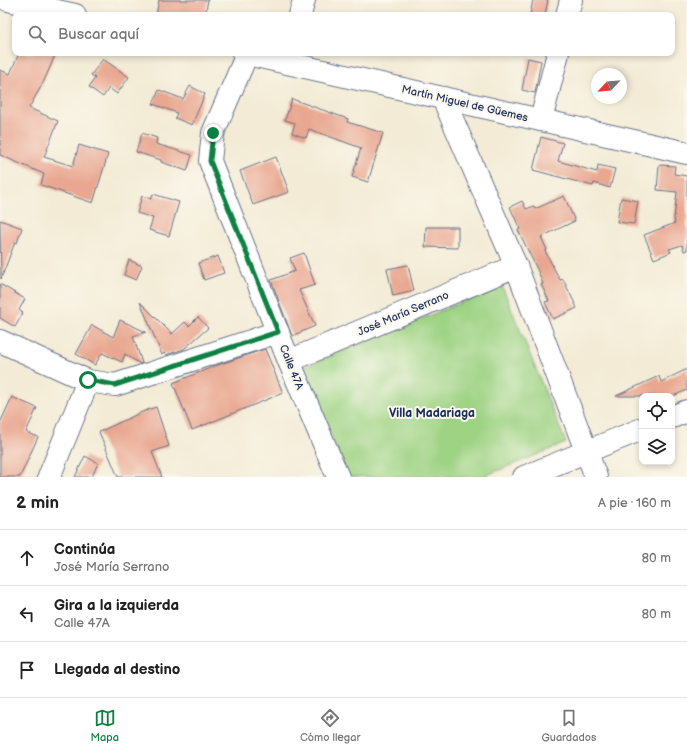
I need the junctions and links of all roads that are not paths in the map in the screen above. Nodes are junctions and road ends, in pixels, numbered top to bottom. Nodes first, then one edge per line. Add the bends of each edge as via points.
1 (8, 0) edge
2 (304, 0) edge
3 (571, 0) edge
4 (61, 12) edge
5 (301, 12) edge
6 (568, 12) edge
7 (244, 56) edge
8 (273, 56) edge
9 (557, 56) edge
10 (291, 58) edge
11 (444, 98) junction
12 (541, 120) junction
13 (687, 153) edge
14 (516, 266) junction
15 (278, 332) junction
16 (0, 341) edge
17 (290, 361) junction
18 (88, 380) junction
19 (687, 411) edge
20 (675, 416) edge
21 (639, 430) edge
22 (587, 451) junction
23 (49, 477) edge
24 (338, 477) edge
25 (524, 477) edge
26 (596, 477) edge

1 - 4 street
2 - 5 street
3 - 6 street
7 - 15 street, Calle 47A via 213,133 210,161
8 - 10 street, Martín Miguel de Güemes
9 - 12 street
10 - 11 street, Martín Miguel de Güemes
11 - 12 street, Martín Miguel de Güemes
11 - 14 street
12 - 13 street, Martín Miguel de Güemes
14 - 17 street, José María Serrano
14 - 22 street
15 - 17 street, Calle 47A
15 - 18 street via 115,385
16 - 18 street
17 - 24 street, Calle 47A
18 - 23 street
19 - 20 street
21 - 22 street
22 - 25 street
22 - 26 street

